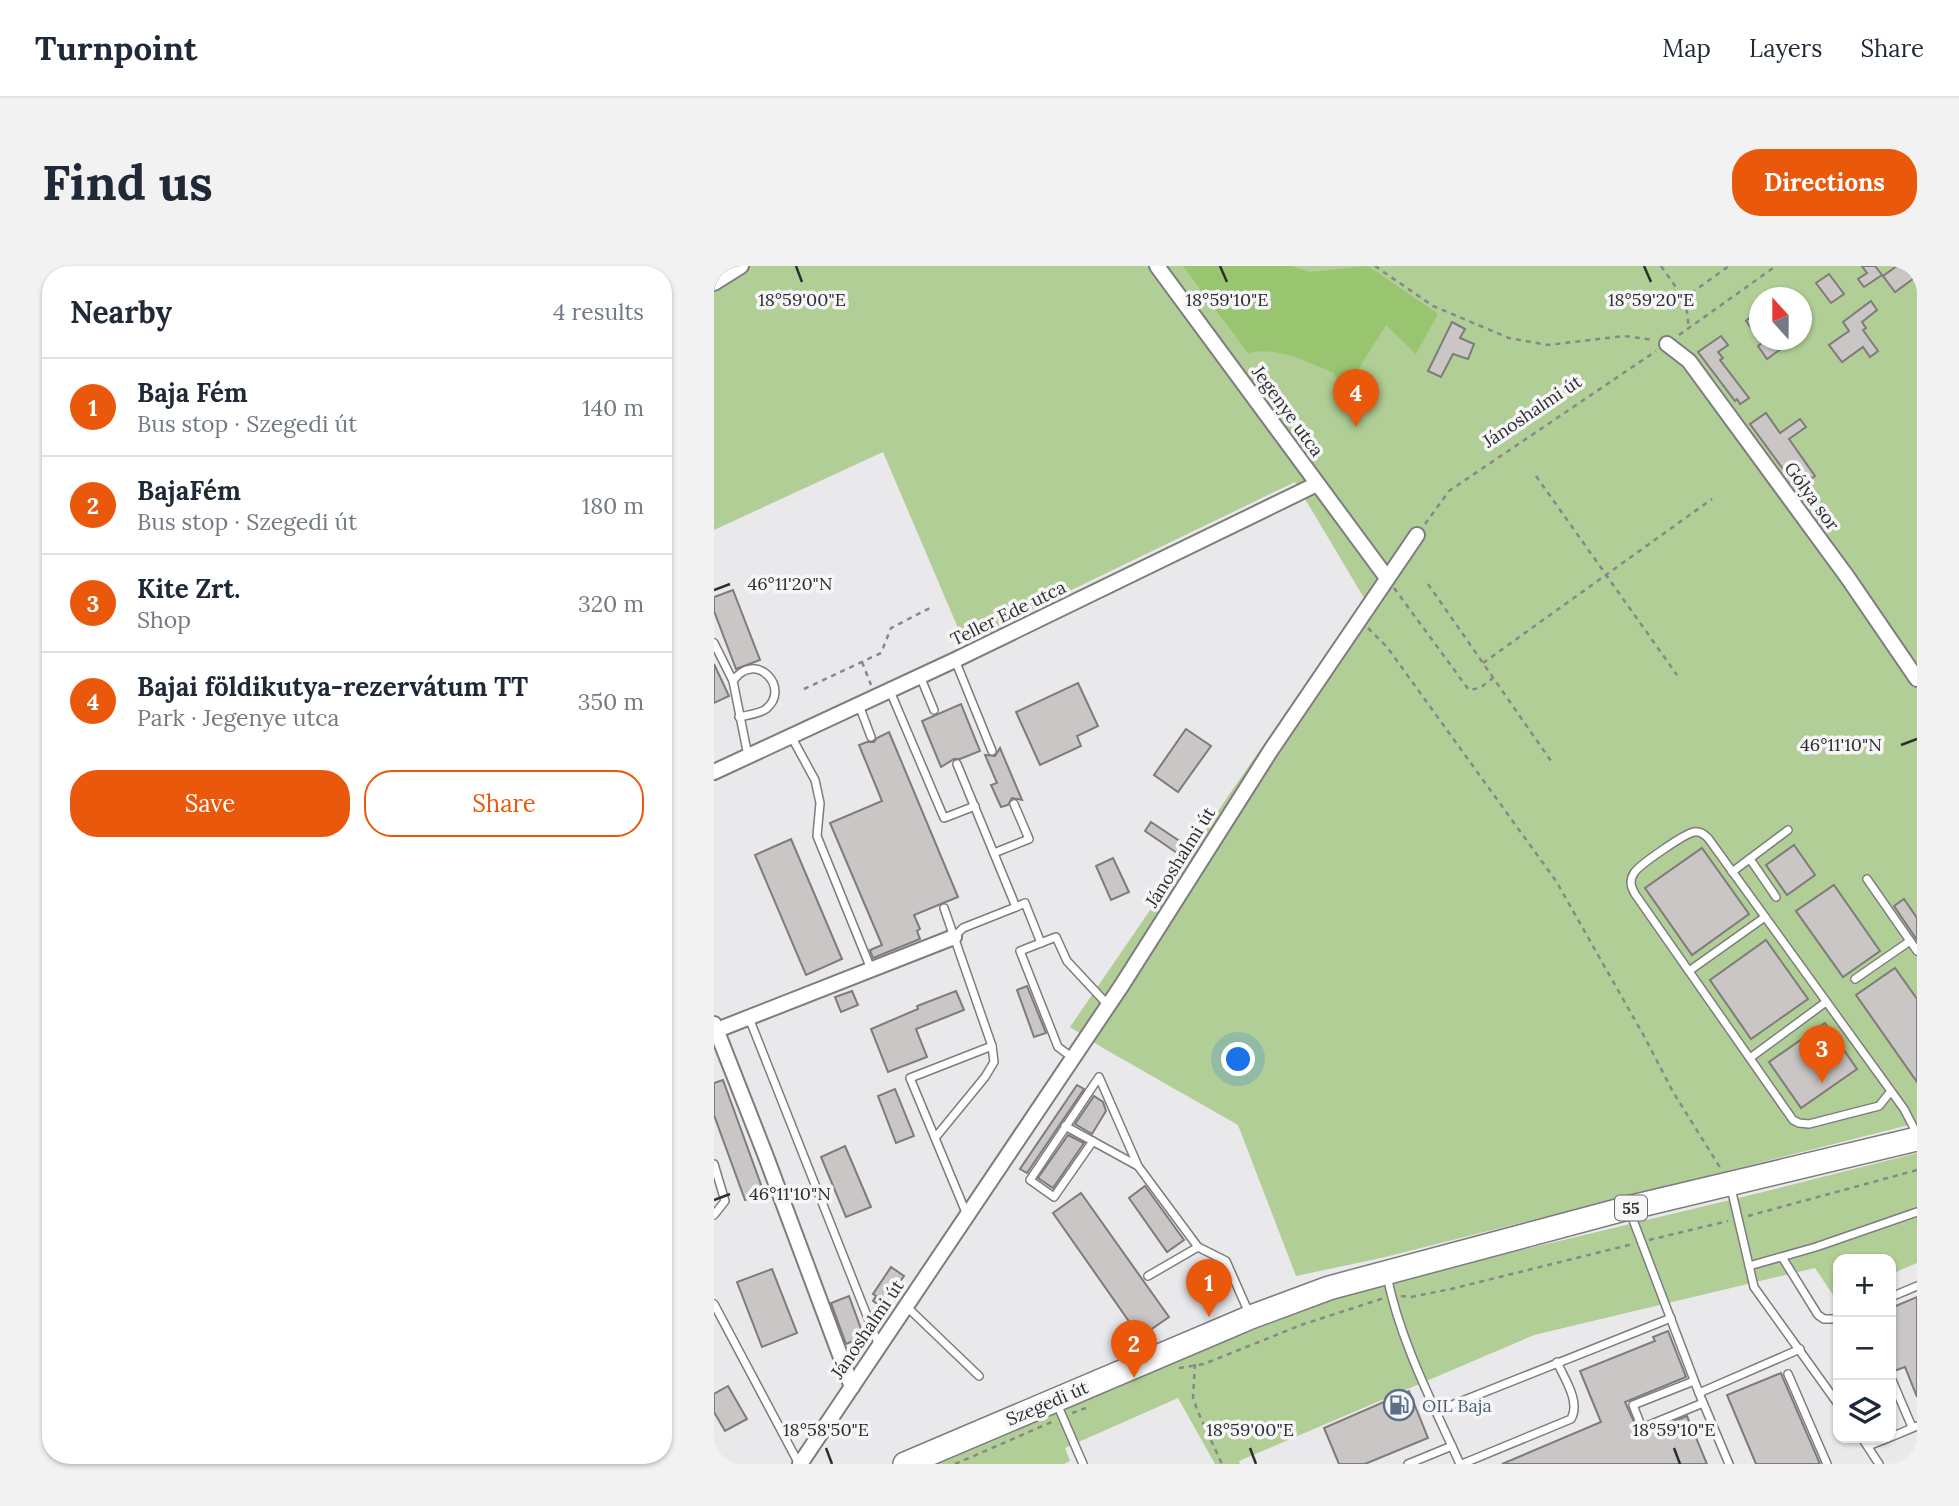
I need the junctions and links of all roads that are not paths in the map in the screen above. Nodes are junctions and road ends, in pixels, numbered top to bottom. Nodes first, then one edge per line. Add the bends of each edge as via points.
1 (741, 266) edge
2 (1157, 266) edge
3 (714, 283) edge
4 (1667, 344) road end
5 (1317, 484) junction
6 (1417, 535) road end
7 (1384, 583) junction
8 (714, 643) edge
9 (954, 660) junction
10 (920, 676) junction
11 (1917, 679) edge
12 (733, 681) junction
13 (883, 694) junction
14 (859, 705) junction
15 (934, 710) dead end
16 (739, 717) junction
17 (791, 736) junction
18 (871, 737) dead end
19 (992, 751) dead end
20 (748, 757) junction
21 (957, 764) dead end
22 (714, 772) edge
23 (1014, 804) dead end
24 (975, 806) junction
25 (1787, 830) dead end
26 (994, 853) junction
27 (1750, 859) junction
28 (1732, 872) junction
29 (1867, 879) dead end
30 (1776, 897) dead end
31 (1016, 907) junction
32 (944, 908) dead end
33 (1765, 917) junction
34 (954, 937) junction
35 (1910, 941) junction
36 (1041, 943) junction
37 (1917, 951) edge
38 (871, 970) junction
39 (1689, 971) junction
40 (1855, 979) dead end
41 (1826, 1002) junction
42 (1108, 1005) junction
43 (749, 1017) junction
44 (715, 1027) edge
45 (992, 1046) junction
46 (1073, 1058) junction
47 (1750, 1058) junction
48 (1891, 1091) junction
49 (1065, 1126) junction
50 (1917, 1136) edge
51 (935, 1139) junction
52 (1093, 1142) junction
53 (714, 1164) edge
54 (1138, 1166) junction
55 (1730, 1184) junction
56 (1628, 1208) junction
57 (1917, 1212) edge
58 (714, 1215) edge
59 (967, 1216) junction
60 (1198, 1247) junction
61 (1782, 1257) junction
62 (1749, 1266) junction
63 (1386, 1272) junction
64 (1148, 1276) dead end
65 (1917, 1286) edge
66 (1896, 1295) edge
67 (714, 1304) edge
68 (906, 1306) junction
69 (1251, 1317) junction
70 (1671, 1318) junction
71 (1833, 1319) edge
72 (879, 1347) junction
73 (1800, 1349) junction
74 (1557, 1362) junction
75 (1788, 1374) dead end
76 (979, 1377) dead end
77 (1892, 1380) edge
78 (1695, 1381) junction
79 (852, 1387) junction
80 (1699, 1393) junction
81 (1833, 1397) edge
82 (1703, 1403) junction
83 (1059, 1409) junction
84 (1437, 1411) junction
85 (1915, 1427) edge
86 (1896, 1434) edge
87 (1866, 1443) edge
88 (1875, 1443) edge
89 (1452, 1446) junction
90 (1868, 1446) junction
91 (799, 1464) edge
92 (905, 1464) edge
93 (1083, 1464) edge
94 (1408, 1464) edge
95 (1461, 1464) edge
96 (1729, 1464) edge
97 (1827, 1464) edge
98 (1879, 1464) edge

1 - 3 street
2 - 5 street, Jegenye utca
4 - 11 street, Gólya sor via 1689,361
5 - 7 street, Jegenye utca
5 - 9 street, Teller Ede utca
6 - 7 street, Jánoshalmi út
7 - 42 street, Jánoshalmi út
8 - 12 lane
9 - 10 street, Teller Ede utca
9 - 19 lane
10 - 13 street, Teller Ede utca
10 - 15 lane
12 - 16 lane
12 - 16 lane via 743,671 754,669 768,675 774,689 766,708
13 - 14 street, Teller Ede utca
13 - 24 lane via 944,818
14 - 17 street, Teller Ede utca
14 - 18 lane
16 - 20 lane
17 - 20 street, Teller Ede utca
17 - 38 lane via 815,780 820,803 817,836
20 - 22 street, Teller Ede utca
21 - 24 lane
23 - 26 lane via 1029,839
24 - 26 lane
25 - 27 lane
26 - 31 lane
27 - 28 lane
27 - 30 lane
28 - 33 lane
28 - 39 lane via 1699,832 1687,835 1632,876 1635,894
29 - 35 lane
31 - 34 lane via 963,928
31 - 36 lane via 1025,903
32 - 34 lane
33 - 39 lane
33 - 41 lane
34 - 38 street
34 - 45 lane
35 - 37 lane
35 - 40 lane
36 - 42 lane via 1056,937 1067,961
36 - 46 lane via 1020,951 1058,1047
38 - 43 street
39 - 47 lane
41 - 47 lane
41 - 48 lane
42 - 46 street, Jánoshalmi út
43 - 44 street
43 - 72 lane
44 - 79 street
45 - 51 lane via 994,1062 985,1077
45 - 51 lane via 910,1078
46 - 59 street, Jánoshalmi út
47 - 48 lane via 1789,1116 1799,1123 1879,1106
48 - 50 lane
49 - 52 lane
49 - 52 lane via 1030,1180 1055,1197
49 - 54 lane via 1099,1077
50 - 55 main road, 55
51 - 59 lane
52 - 54 lane
53 - 58 lane via 725,1201
54 - 60 lane
55 - 56 main road, 55
55 - 62 lane
56 - 63 main road, 55
56 - 70 lane
57 - 61 lane
59 - 68 street, Jánoshalmi út
60 - 64 lane
60 - 69 lane via 1226,1261
61 - 62 lane
61 - 71 lane via 1818,1315
62 - 73 lane via 1754,1287
63 - 69 main road, Szegedi út / 55
63 - 84 lane via 1391,1296
65 - 66 lane
67 - 91 lane
68 - 72 street, Jánoshalmi út
68 - 76 lane
69 - 83 main road, Szegedi út / 55 via 1191,1355
70 - 74 lane
70 - 78 lane
72 - 79 street, Jánoshalmi út
73 - 80 lane
73 - 81 lane
74 - 84 lane
74 - 95 lane via 1574,1401 1571,1419
75 - 97 lane
77 - 85 lane
78 - 80 lane
78 - 82 lane via 1633,1405 1642,1428
79 - 91 street, Jánoshalmi út
80 - 82 lane
82 - 96 lane
83 - 92 main road, Szegedi út / 55
83 - 93 lane
84 - 89 lane
85 - 86 lane
87 - 90 lane
88 - 90 lane
89 - 94 lane
89 - 95 lane
90 - 98 lane

